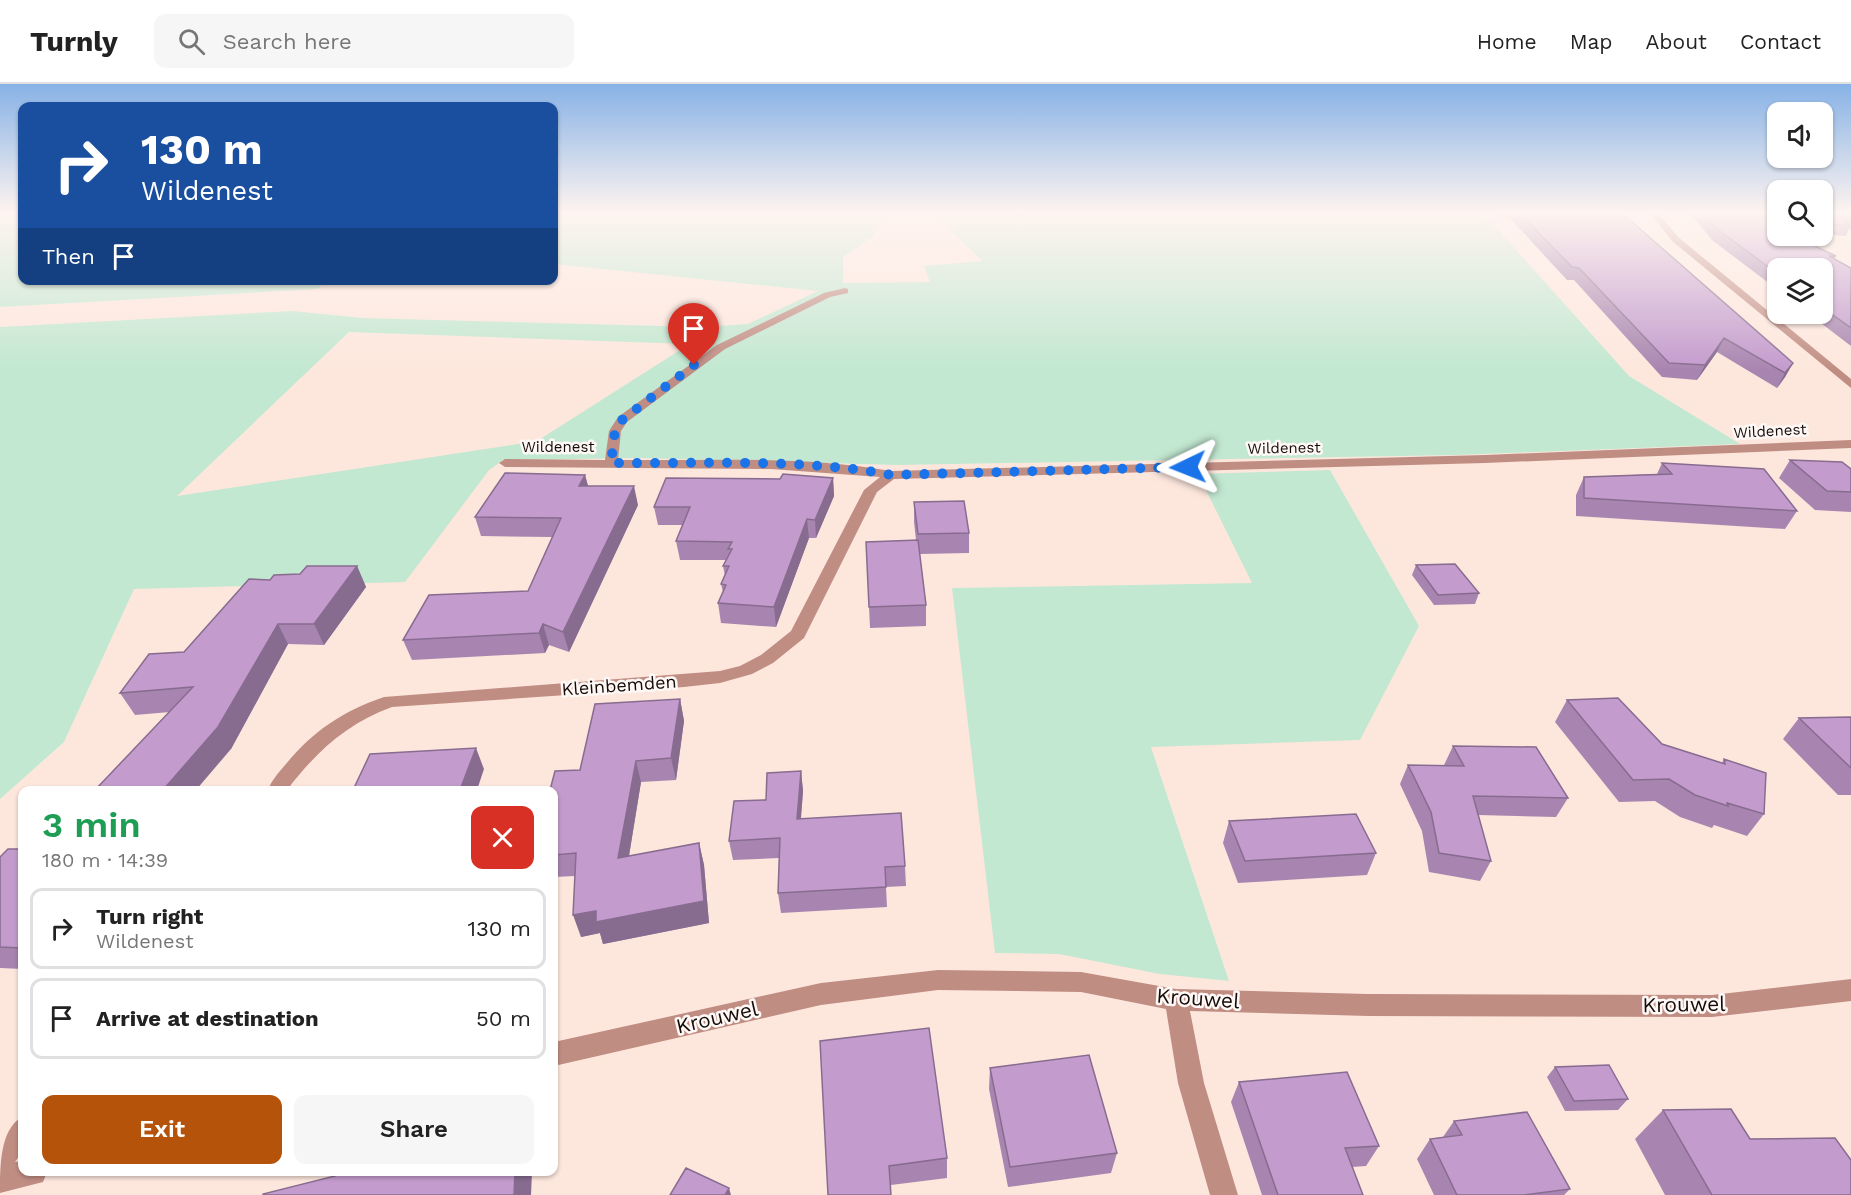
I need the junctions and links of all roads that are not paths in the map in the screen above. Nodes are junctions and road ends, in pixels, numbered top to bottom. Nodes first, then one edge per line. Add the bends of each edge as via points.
1 (1707, 266) edge
2 (845, 291) dead end
3 (1851, 385) edge
4 (1851, 444) edge
5 (611, 463) junction
6 (505, 464) dead end
7 (891, 475) junction
8 (280, 786) edge
9 (1851, 990) edge
10 (1176, 1000) junction
11 (558, 1053) edge
12 (18, 1135) edge
13 (0, 1160) edge
14 (18, 1175) edge
15 (0, 1179) edge
16 (1224, 1195) edge

1 - 3 street
2 - 5 street, Wildenest via 827,295 721,347 674,379 622,420 615,431
4 - 7 street, Wildenest via 1485,459
5 - 6 street, Wildenest
5 - 7 street, Wildenest via 771,465
7 - 8 street, Kleinbemden via 871,490 798,634 746,670 684,681 390,701 360,711 328,731
9 - 10 street, Krouwel via 1712,1006
10 - 11 street, Krouwel via 1081,982 928,981 820,994
10 - 16 street via 1191,1083
12 - 13 street
14 - 15 street

